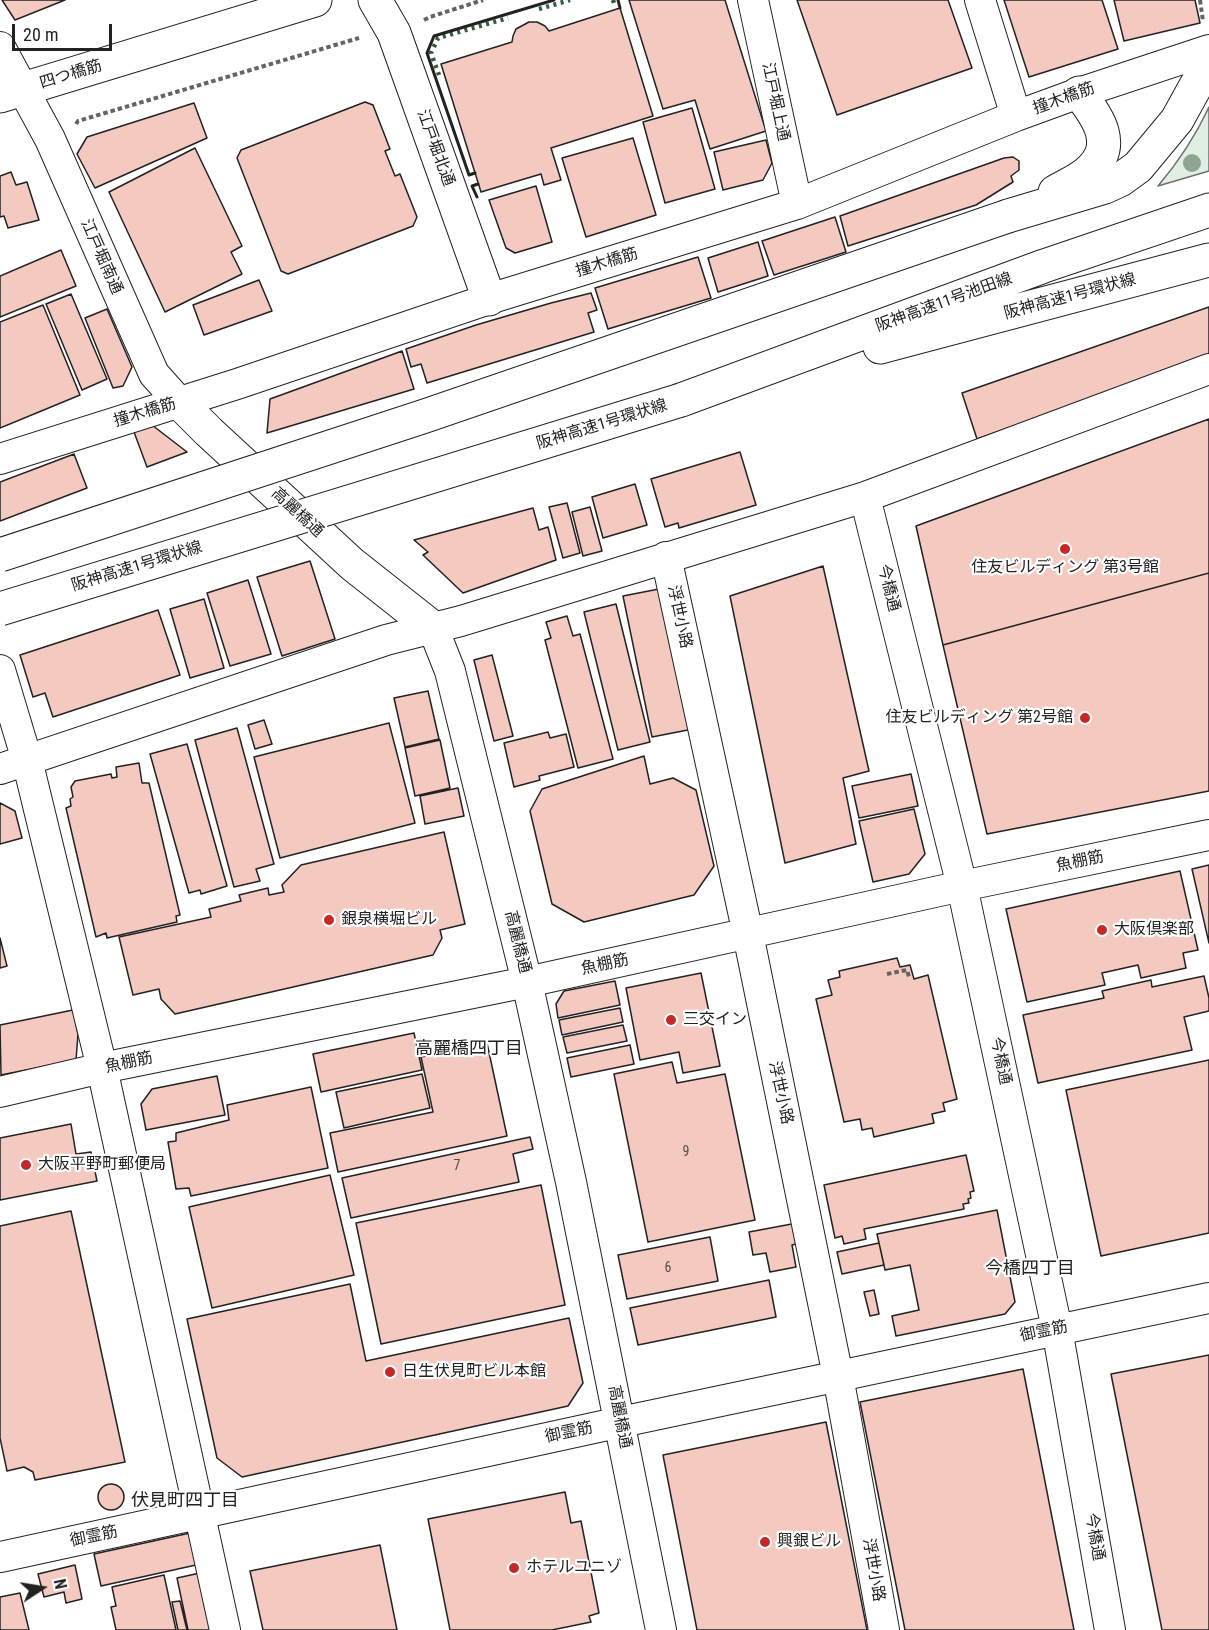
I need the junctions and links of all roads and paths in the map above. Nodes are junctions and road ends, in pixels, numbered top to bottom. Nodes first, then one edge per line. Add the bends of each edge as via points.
1 (315, 0) edge
2 (375, 0) edge
3 (483, 0) edge
4 (753, 0) edge
5 (980, 0) edge
6 (1200, 0) edge
7 (421, 22) dead end
8 (367, 38) dead end
9 (0, 47) edge
10 (1208, 48) edge
11 (12, 93) edge
12 (1079, 93) junction
13 (1016, 116) junction
14 (61, 133) junction
15 (797, 204) junction
16 (1209, 210) edge
17 (1008, 216) junction
18 (1209, 260) edge
19 (489, 299) junction
20 (1209, 369) edge
21 (154, 374) joint
22 (681, 400) junction
23 (179, 402) junction
24 (0, 459) edge
25 (865, 497) junction
26 (0, 555) edge
27 (666, 557) junction
28 (0, 609) edge
29 (434, 628) junction
30 (0, 670) edge
31 (14, 765) edge
32 (1209, 835) edge
33 (962, 886) junction
34 (748, 934) junction
35 (887, 974) dead end
36 (909, 977) dead end
37 (526, 982) junction
38 (102, 1068) junction
39 (0, 1092) edge
40 (1209, 1298) edge
41 (1057, 1329) junction
42 (838, 1376) junction
43 (621, 1422) junction
44 (200, 1513) junction
45 (0, 1557) edge
46 (225, 1630) edge
47 (661, 1630) edge
48 (884, 1630) edge
49 (1110, 1630) edge

1 - 11 main road, 四つ橋筋
2 - 19 main road, 江戸堀北通 via 394,33
3 - 7 path
4 - 15 street, 江戸堀上通
5 - 13 street
6 - 10 path
8 - 14 path via 78,121
9 - 11 street
10 - 12 street, 撞木橋筋
10 - 17 main road via 1177,120 1138,167 1105,187
11 - 14 street
12 - 13 street, 撞木橋筋
12 - 17 main road via 1101,123 1104,142 1100,159 1088,173
13 - 15 street, 撞木橋筋
14 - 21 street, 江戸堀南通
15 - 19 street, 撞木橋筋
16 - 22 main road, 阪神高速11号池田線 via 1044,266
17 - 26 main road, bridge via 425,416
18 - 22 main road, 阪神高速1号環状線
19 - 23 street, 撞木橋筋
20 - 25 street
21 - 23 street, 高麗橋通
22 - 28 main road, 阪神高速1号環状線, bridge
23 - 24 street, 撞木橋筋
23 - 29 main road, 高麗橋通 via 352,564
25 - 27 street
25 - 33 street, 今橋通
27 - 29 street
27 - 34 street, 浮世小路
29 - 31 street via 386,640
29 - 37 street, 高麗橋通 via 450,671
30 - 31 street
31 - 38 street
32 - 33 street, 魚棚筋
33 - 34 street, 魚棚筋
33 - 41 street, 今橋通
34 - 37 street, 魚棚筋
34 - 42 street, 浮世小路
35 - 36 path via 907,970
37 - 38 street, 魚棚筋
37 - 43 street, 高麗橋通
38 - 39 street, 魚棚筋
38 - 44 street
40 - 41 street, 御霊筋
41 - 42 street, 御霊筋
41 - 49 street, 今橋通
42 - 43 street, 御霊筋
42 - 48 street, 浮世小路
43 - 44 street, 御霊筋
43 - 47 street, 高麗橋通
44 - 45 street, 御霊筋
44 - 46 street

